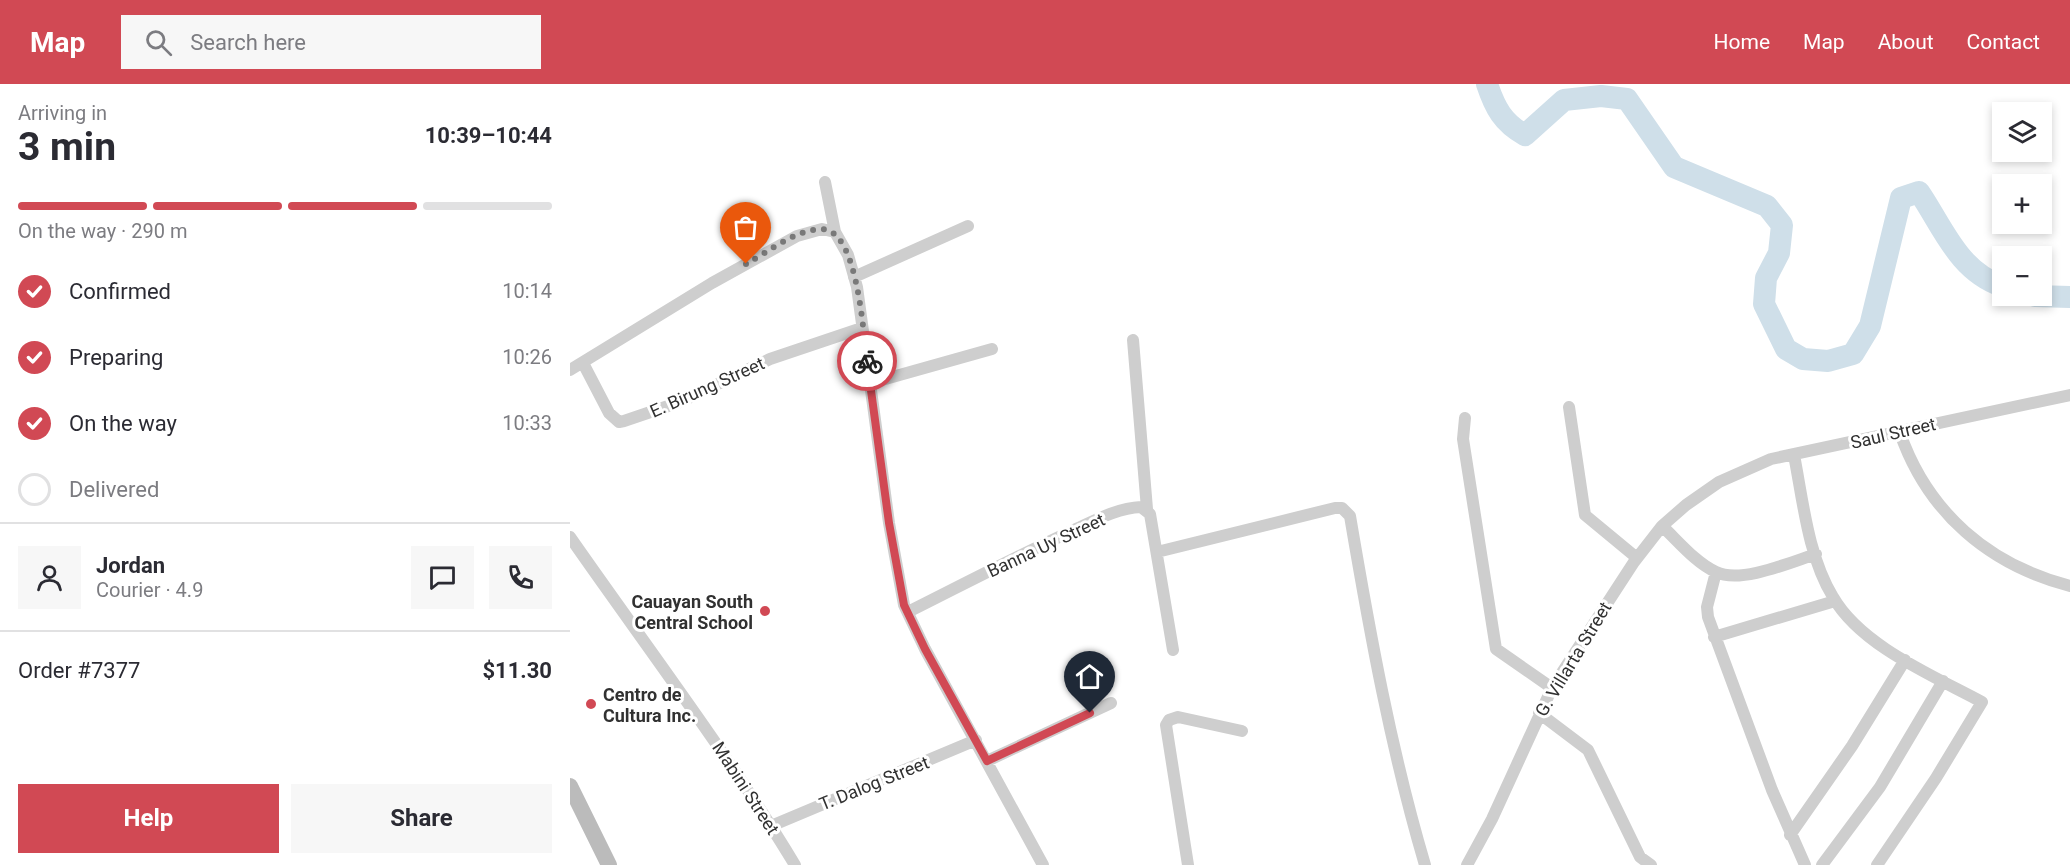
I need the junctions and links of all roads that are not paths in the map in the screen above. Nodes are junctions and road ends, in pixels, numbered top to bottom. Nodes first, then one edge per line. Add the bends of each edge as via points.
1 (825, 182) dead end
2 (968, 226) dead end
3 (835, 232) junction
4 (854, 277) junction
5 (862, 328) junction
6 (1133, 340) dead end
7 (992, 349) dead end
8 (583, 363) junction
9 (570, 370) edge
10 (871, 383) junction
11 (2070, 395) edge
12 (1569, 408) dead end
13 (1465, 418) dead end
14 (1900, 433) junction
15 (1794, 455) junction
16 (1719, 482) joint
17 (1147, 509) junction
18 (1662, 526) junction
19 (570, 537) edge
20 (1157, 552) junction
21 (1816, 554) junction
22 (1637, 558) junction
23 (1716, 572) junction
24 (2070, 586) edge
25 (1835, 601) junction
26 (908, 612) junction
27 (1714, 637) junction
28 (1173, 650) dead end
29 (1905, 660) junction
30 (1943, 681) junction
31 (1552, 688) junction
32 (1111, 703) dead end
33 (1539, 713) junction
34 (1242, 731) dead end
35 (976, 740) junction
36 (987, 761) junction
37 (570, 786) edge
38 (771, 826) junction
39 (1790, 835) junction
40 (609, 865) edge
41 (795, 865) edge
42 (1043, 865) edge
43 (1188, 865) edge
44 (1425, 865) edge
45 (1467, 865) edge
46 (1652, 865) edge
47 (1805, 865) edge
48 (1822, 865) edge
49 (1877, 865) edge

1 - 3 street
2 - 4 street
3 - 4 street via 849,255
3 - 8 street via 822,229 797,236
4 - 5 street
5 - 8 street, E. Birung Street via 770,358 680,402 619,422 609,413
5 - 10 street
6 - 17 street
7 - 10 street
8 - 9 street
10 - 26 street via 897,573
11 - 14 street, Saul Street
12 - 22 street via 1585,515
13 - 31 street via 1463,439 1496,649
14 - 15 street, Saul Street
14 - 24 street via 1928,490 1974,541 2016,568
15 - 16 street, Saul Street via 1771,459
15 - 21 street
16 - 18 street, G. Villarta Street
17 - 20 street
17 - 26 street, Banna Uy Street via 1135,507 1101,518
18 - 22 street, G. Villarta Street
18 - 23 street
19 - 38 street, Mabini Street via 703,722
20 - 28 street
20 - 44 street via 1335,507 1346,511 1383,701
21 - 23 street via 1741,575
21 - 25 street
22 - 31 street, G. Villarta Street
23 - 27 street via 1707,608
25 - 27 street
25 - 29 street via 1857,628
26 - 35 street
27 - 39 street
29 - 30 street
29 - 39 street
30 - 48 street via 1880,787
30 - 49 street via 1982,702
31 - 33 street, G. Villarta Street
32 - 36 street
33 - 45 street, G. Villarta Street
33 - 46 street via 1588,750 1640,857
34 - 43 street via 1178,717 1166,725
35 - 36 street
35 - 38 street, T. Dalog Street
36 - 42 street
37 - 40 main road
38 - 41 street, Mabini Street
39 - 47 street

